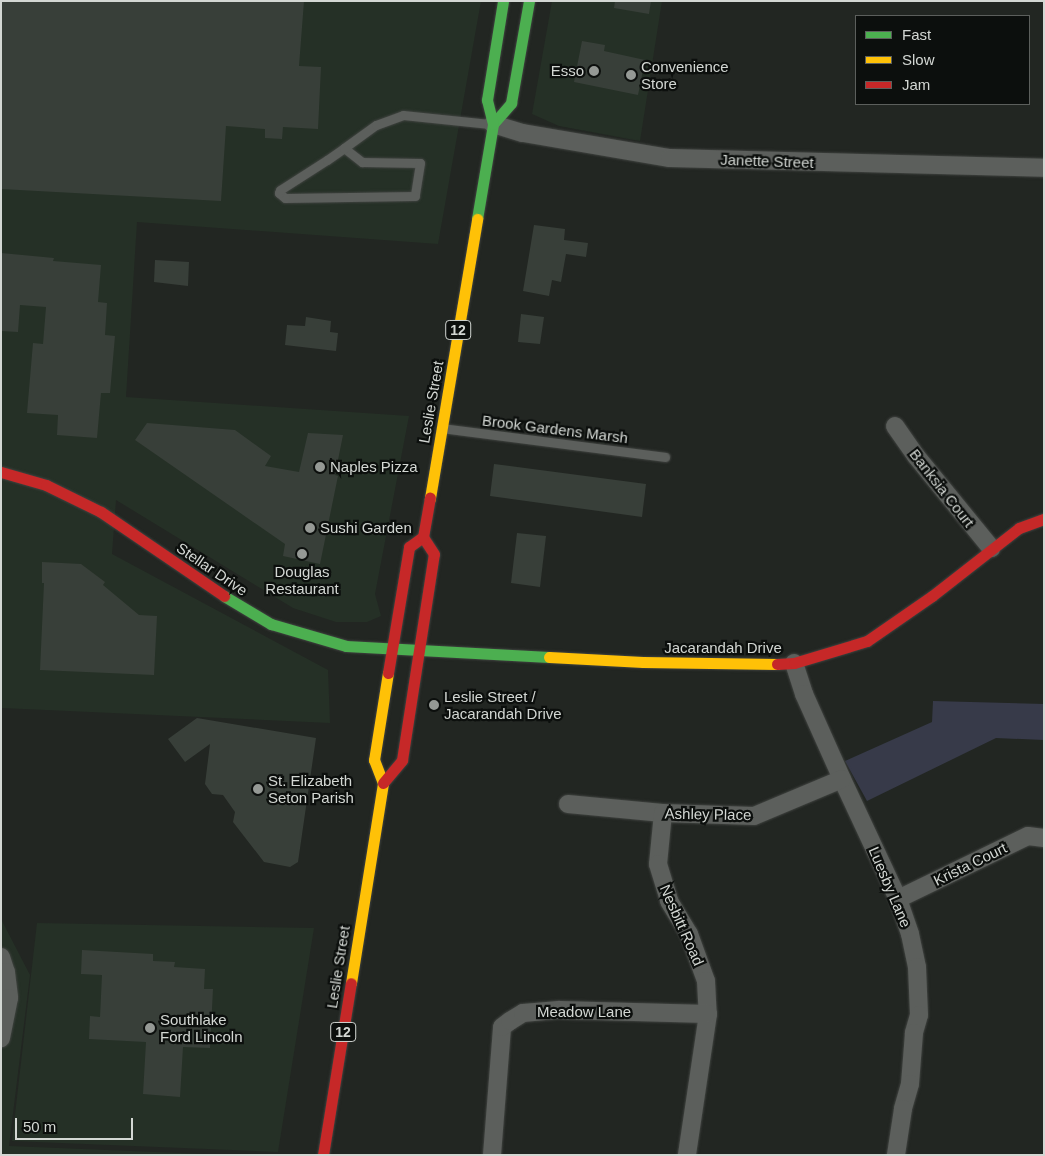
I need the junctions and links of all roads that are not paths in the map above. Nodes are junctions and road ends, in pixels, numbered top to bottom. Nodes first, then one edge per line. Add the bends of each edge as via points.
1 (503, 1) edge
2 (530, 1) edge
3 (493, 124) junction
4 (344, 148) junction
5 (1044, 168) edge
6 (895, 426) dead end
7 (442, 428) junction
8 (665, 457) dead end
9 (1, 472) edge
10 (1044, 519) edge
11 (423, 537) junction
12 (991, 548) junction
13 (392, 649) junction
14 (420, 649) junction
15 (794, 663) junction
16 (842, 779) junction
17 (383, 783) junction
18 (568, 804) dead end
19 (663, 813) junction
20 (1044, 838) edge
21 (898, 899) junction
22 (1, 957) edge
23 (708, 1014) junction
24 (1, 1038) edge
25 (323, 1155) edge
26 (492, 1155) edge
27 (687, 1155) edge
28 (896, 1155) edge

1 - 3 main road, Leslie Street / 12 via 487,100
2 - 3 main road, Leslie Street / 12 via 511,102
3 - 4 lane via 403,115 376,125
3 - 5 street, Janette Street via 524,133 670,158
3 - 7 main road, Leslie Street / 12
4 - 4 lane via 279,193 285,198 415,196 420,163 362,162
6 - 12 street, Banksia Court
7 - 8 lane, Brook Gardens Marsh
7 - 11 main road, Leslie Street / 12
9 - 13 main road, Stellar Drive via 46,485 109,517 271,624 346,646
10 - 12 main road, Jacarandah Drive via 1018,528
11 - 13 main road via 409,547
11 - 14 main road via 434,554
12 - 15 main road, Jacarandah Drive via 932,596 867,641
13 - 14 main road, Stellar Drive
13 - 17 main road via 374,760
14 - 15 main road, Jacarandah Drive via 643,662
14 - 17 main road via 402,760
15 - 16 street, Luesby Lane via 804,694
16 - 19 street, Ashley Place via 754,816
16 - 21 street, Luesby Lane
17 - 25 main road, Leslie Street / 12
18 - 19 street, Ashley Place
19 - 23 street, Nesbitt Road via 658,864 669,901 689,934 706,981
20 - 21 street, Krista Court via 1028,836
21 - 28 street, Luesby Lane via 918,967 919,1015
22 - 24 street via 9,998
23 - 26 street, Meadow Lane via 560,1010 523,1013 510,1021 502,1028
23 - 27 street, Nesbitt Road

